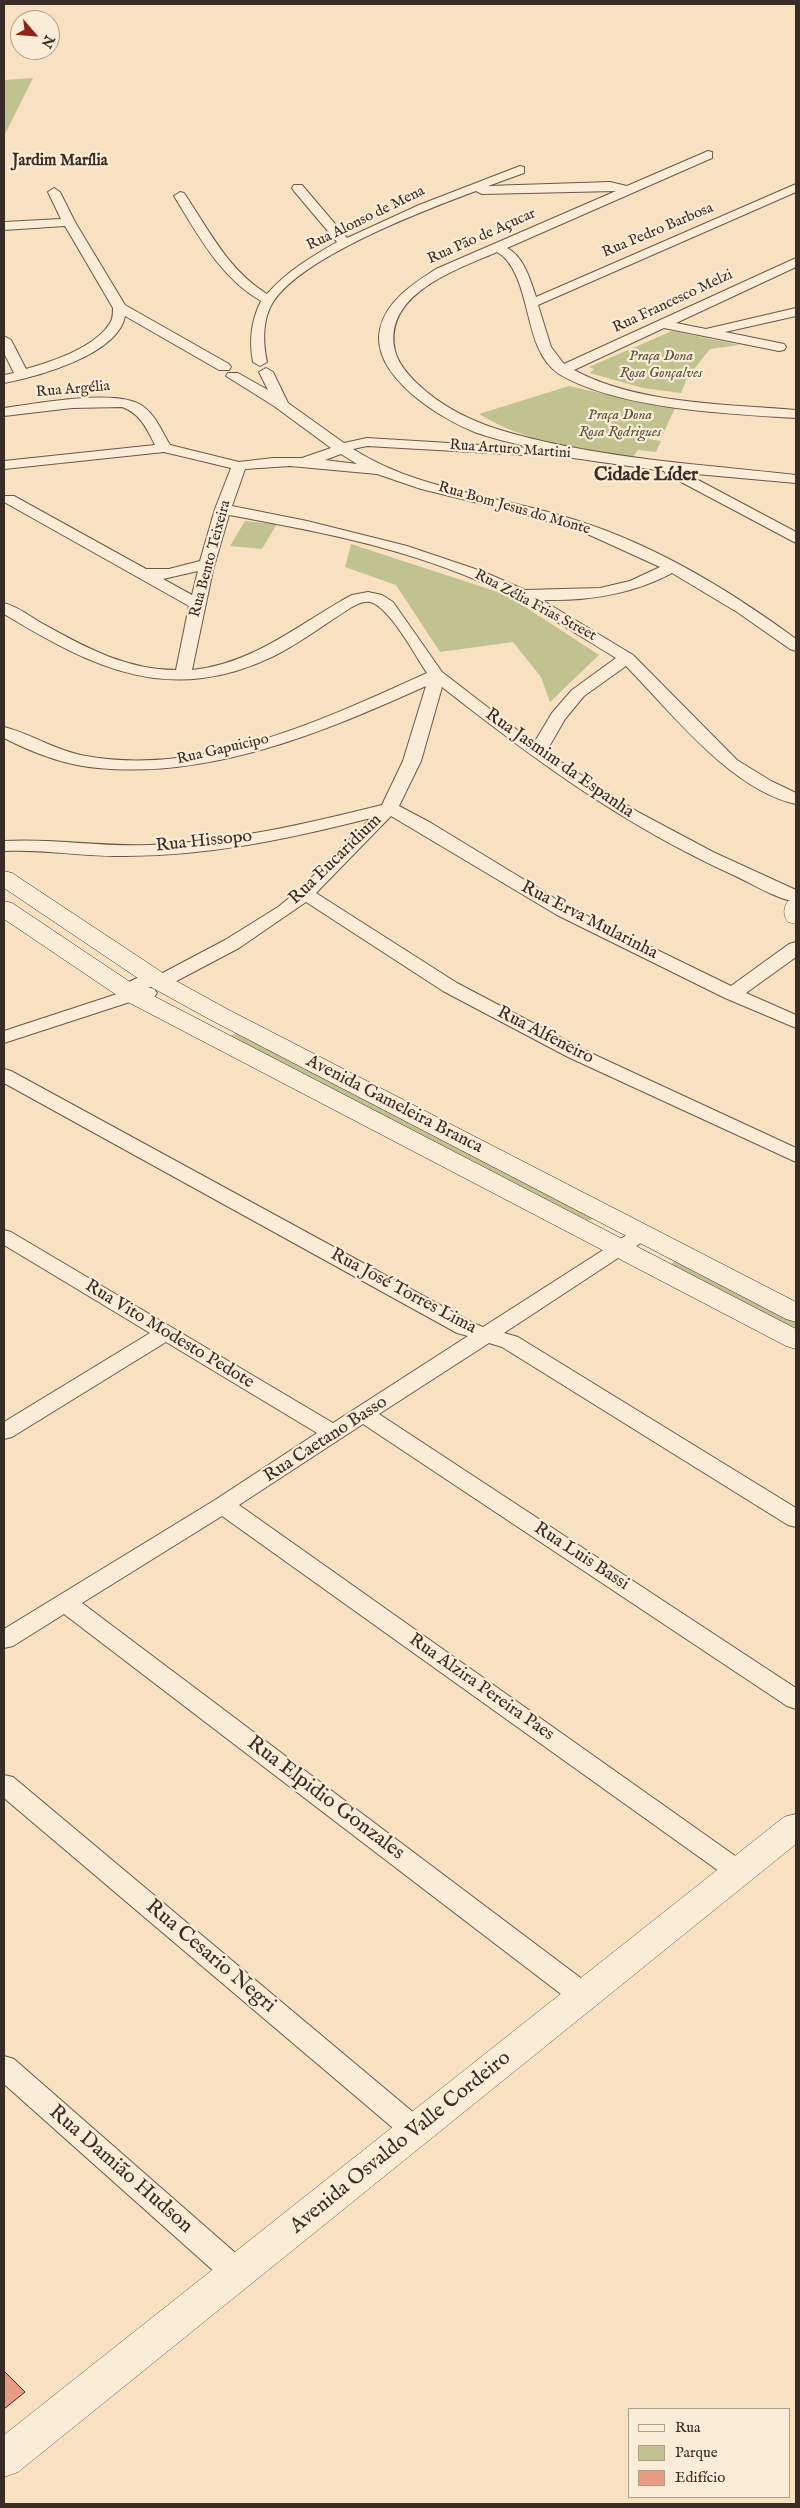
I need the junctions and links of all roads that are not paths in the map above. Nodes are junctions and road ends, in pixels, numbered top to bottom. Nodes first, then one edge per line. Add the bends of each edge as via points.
1 (708, 155) dead end
2 (520, 170) dead end
3 (298, 188) dead end
4 (796, 188) edge
5 (628, 190) junction
6 (464, 191) junction
7 (54, 192) dead end
8 (180, 196) dead end
9 (69, 222) junction
10 (4, 226) edge
11 (346, 243) junction
12 (497, 247) junction
13 (796, 262) edge
14 (268, 300) junction
15 (532, 303) junction
16 (120, 308) junction
17 (796, 312) edge
18 (664, 324) junction
19 (706, 333) junction
20 (4, 340) edge
21 (736, 352) dead end
22 (244, 367) junction
23 (563, 370) junction
24 (22, 375) junction
25 (4, 379) edge
26 (282, 405) junction
27 (4, 412) edge
28 (796, 414) edge
29 (164, 448) junction
30 (343, 448) junction
31 (588, 455) junction
32 (305, 462) junction
33 (4, 466) edge
34 (239, 466) junction
35 (662, 466) junction
36 (382, 471) junction
37 (796, 479) edge
38 (9, 499) dead end
39 (222, 509) junction
40 (796, 538) edge
41 (207, 564) junction
42 (670, 568) junction
43 (142, 574) junction
44 (522, 595) junction
45 (197, 604) junction
46 (4, 608) edge
47 (796, 646) edge
48 (627, 658) junction
49 (436, 675) junction
50 (183, 676) junction
51 (4, 732) edge
52 (537, 753) junction
53 (796, 800) edge
54 (389, 808) junction
55 (8, 844) edge
56 (4, 878) edge
57 (305, 894) junction
58 (796, 897) edge
59 (796, 906) edge
60 (4, 908) edge
61 (796, 917) edge
62 (796, 948) edge
63 (160, 982) junction
64 (732, 994) junction
65 (132, 995) junction
66 (796, 1022) edge
67 (4, 1037) edge
68 (4, 1075) edge
69 (796, 1156) edge
70 (643, 1233) junction
71 (4, 1236) edge
72 (620, 1247) junction
73 (796, 1313) edge
74 (165, 1333) junction
75 (485, 1335) junction
76 (796, 1340) edge
77 (365, 1415) junction
78 (4, 1432) edge
79 (335, 1434) junction
80 (223, 1506) junction
81 (796, 1519) edge
82 (65, 1602) junction
83 (4, 1640) edge
84 (796, 1700) edge
85 (4, 1784) edge
86 (796, 1826) edge
87 (739, 1872) junction
88 (584, 1996) junction
89 (4, 2067) edge
90 (416, 2131) junction
91 (237, 2272) junction
92 (4, 2459) edge

1 - 5 street, Rua Pão de Açucar
2 - 6 street, Rua Alonso de Mena
3 - 11 street
4 - 15 street, Rua Pedro Barbosa
5 - 6 street via 610,186
5 - 12 street, Rua Pão de Açucar
6 - 11 street, Rua Alonso de Mena
7 - 9 street, Rua Bom Jesus do Monte
8 - 14 street via 224,264 242,284
9 - 10 street
9 - 16 street, Rua Bom Jesus do Monte
11 - 14 street, Rua Alonso de Mena via 297,272
12 - 15 street via 511,255
12 - 31 street, Rua Pão de Açucar via 441,272 402,303 388,325 386,340 394,366 430,403 465,422 522,440
13 - 18 street, Rua Francesco Melzi
14 - 22 street, Rua Alonso de Mena via 256,341
15 - 23 street via 543,345
16 - 22 street, Rua Bom Jesus do Monte
16 - 24 street via 117,323 92,346 58,364
17 - 19 street
18 - 19 street
18 - 23 street, Rua Francesco Melzi
19 - 21 street via 785,348
20 - 24 street
22 - 26 street, Rua Bom Jesus do Monte
22 - 26 street, Rua Bom Jesus do Monte
23 - 28 street via 586,382 630,394
24 - 25 street
26 - 30 street, Rua Bom Jesus do Monte
27 - 29 street, Rua Argélia via 103,402 123,403 139,410
29 - 33 street
29 - 34 street
30 - 31 street, Rua Arturo Martini via 367,442 390,442
30 - 32 street, Rua Arturo Martini
30 - 36 street, Rua Bom Jesus do Monte
31 - 35 street, Rua Arturo Martini
32 - 34 street via 270,461
32 - 36 street
34 - 39 street, Rua Bento Teixeira
35 - 37 street, Rua Arturo Martini
35 - 40 street
36 - 42 street, Rua Bom Jesus do Monte via 567,522 641,551
38 - 43 street
39 - 41 street, Rua Bento Teixeira
39 - 44 street, Rua Zélia Frias Street via 307,525 402,549 479,575
41 - 43 street via 168,574
41 - 45 street, Rua Bento Teixeira
42 - 44 street via 651,580 602,593
42 - 47 street, Rua Bom Jesus do Monte via 741,606
43 - 45 street
44 - 48 street, Rua Zélia Frias Street
45 - 50 street, Rua Bento Teixeira
46 - 50 street via 88,656 139,672
48 - 52 street via 578,693 558,716
48 - 53 street, Rua Zélia Frias Street via 731,764
49 - 50 street, Rua Jasmim da Espanha via 391,608 381,600 364,597 352,601 266,654 218,670
49 - 51 street, Rua Gapuicipo via 325,724 248,747 166,763 97,763 36,748
49 - 52 street, Rua Jasmim da Espanha
49 - 54 street, Rua Eucaridium via 412,761
52 - 58 street, Rua Jasmim da Espanha via 632,816 707,856
54 - 55 street, Rua Hissopo via 316,827 196,845 119,851
54 - 57 street, Rua Eucaridium
54 - 64 street, Rua Erva Mularinha via 564,911
56 - 63 main road, Avenida Gameleira Branca
57 - 63 street, Rua Eucaridium via 232,944
57 - 69 street, Rua Alfeneiro via 450,987 575,1053
59 - 61 main road
60 - 65 main road, Avenida Gameleira Branca
62 - 64 street
63 - 65 street, Rua Eucaridium via 152,992
63 - 70 main road, Avenida Gameleira Branca
64 - 66 street, Rua Erva Mularinha
65 - 67 street, Rua Eucaridium
65 - 72 main road, Avenida Gameleira Branca
68 - 75 street, Rua José Torres Lima via 465,1328
70 - 72 street, Rua Caetano Basso
70 - 73 main road, Avenida Gameleira Branca
71 - 74 street, Rua Vito Modesto Pedote
72 - 75 street, Rua Caetano Basso
72 - 76 main road, Avenida Gameleira Branca
74 - 78 street
74 - 79 street, Rua Vito Modesto Pedote
75 - 77 street, Rua Caetano Basso
75 - 81 street, Rua José Torres Lima via 510,1342
77 - 79 street, Rua Caetano Basso
77 - 84 street, Rua Luis Bassi
79 - 80 street, Rua Caetano Basso
80 - 82 street, Rua Caetano Basso
80 - 87 street, Rua Alzira Pereira Paes
82 - 83 street, Rua Caetano Basso
82 - 88 street, Rua Elpidio Gonzales
85 - 90 street, Rua Cesario Negri
86 - 87 main road, Avenida Osvaldo Valle Cordeiro
87 - 88 main road, Avenida Osvaldo Valle Cordeiro
88 - 90 main road, Avenida Osvaldo Valle Cordeiro
89 - 91 street, Rua Damião Hudson
90 - 91 main road, Avenida Osvaldo Valle Cordeiro
91 - 92 main road, Avenida Osvaldo Valle Cordeiro

